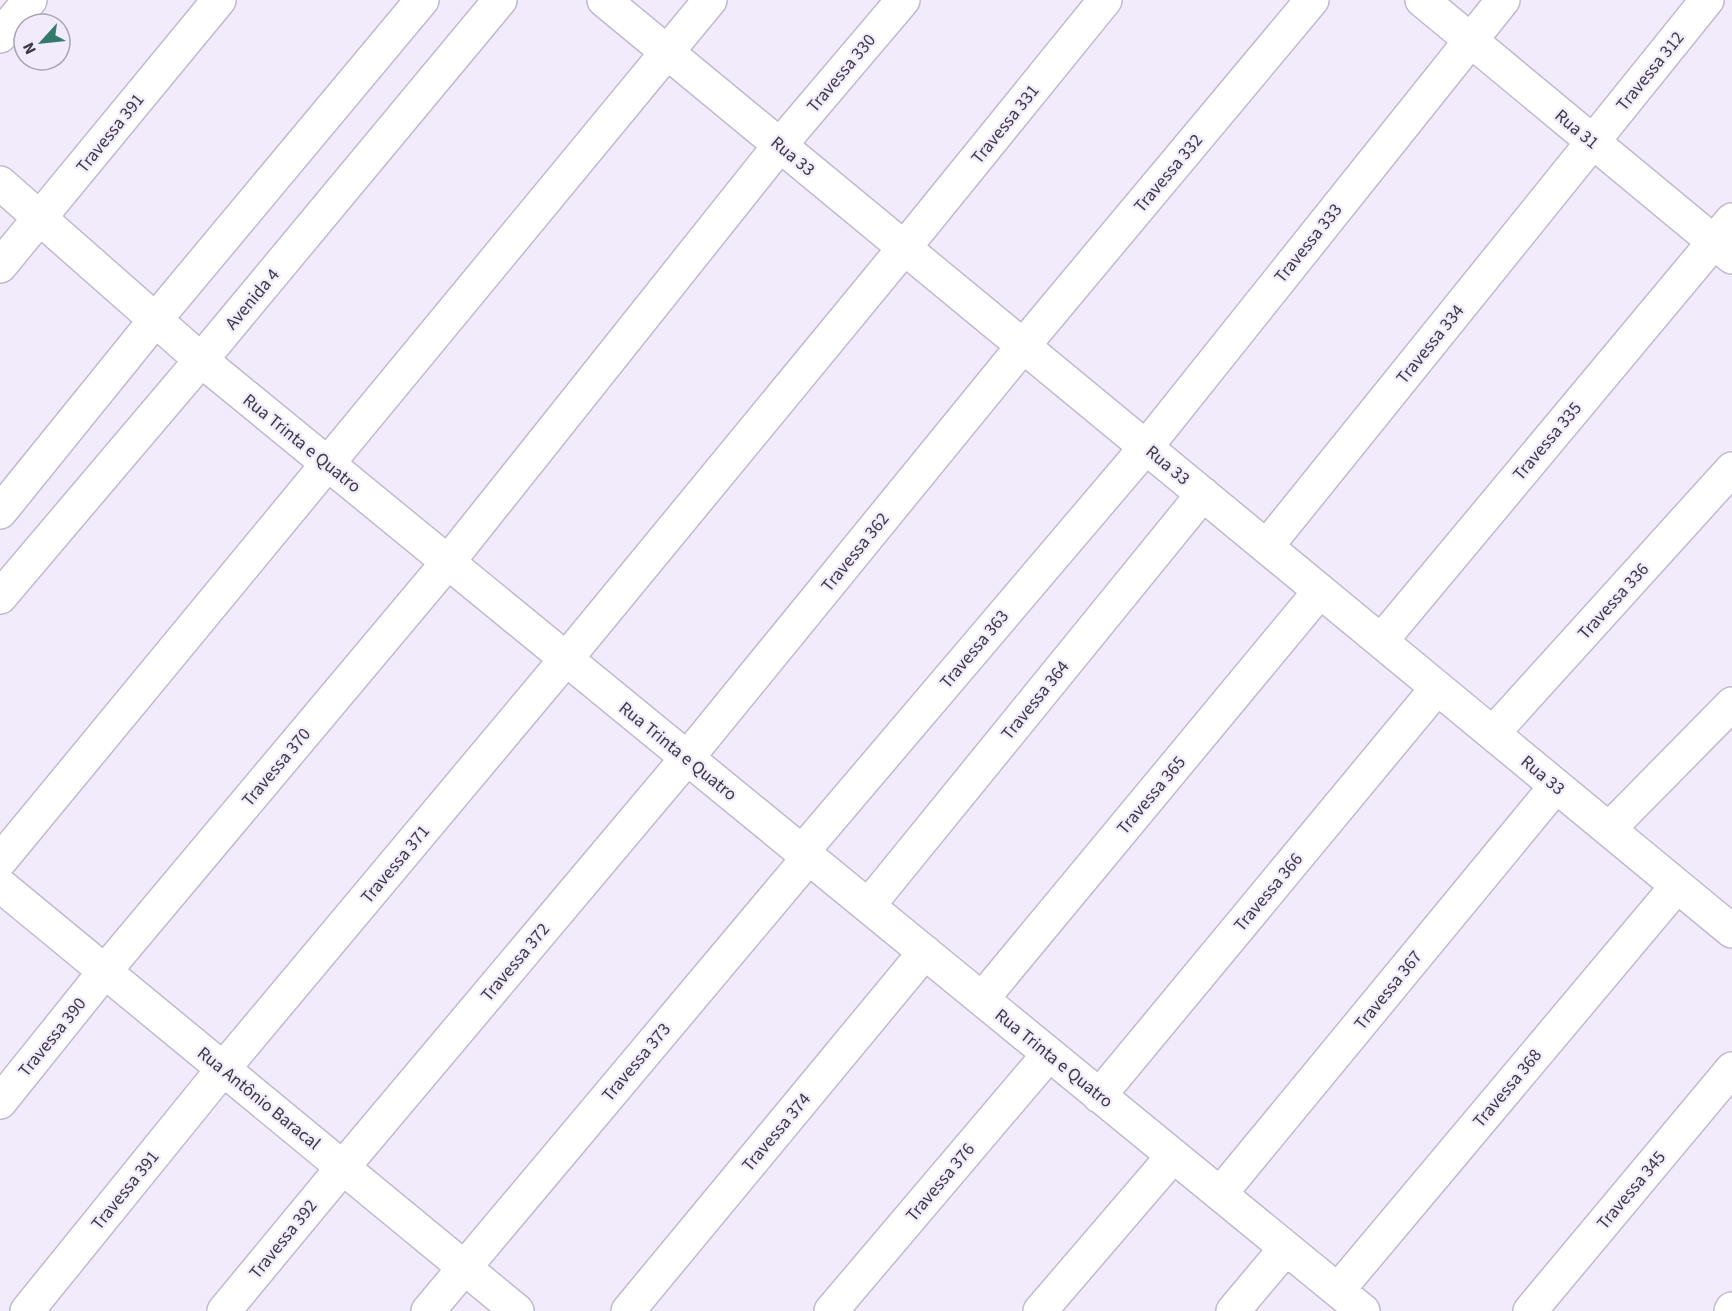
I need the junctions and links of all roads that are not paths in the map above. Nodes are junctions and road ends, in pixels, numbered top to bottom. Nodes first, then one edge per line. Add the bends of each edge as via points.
1 (30, 0) edge
2 (219, 0) edge
3 (422, 0) edge
4 (501, 0) edge
5 (604, 0) edge
6 (710, 0) edge
7 (903, 0) edge
8 (1105, 0) edge
9 (1312, 0) edge
10 (1422, 0) edge
11 (1503, 0) edge
12 (1707, 0) edge
13 (0, 36) edge
14 (1470, 39) junction
15 (666, 52) junction
16 (1592, 142) junction
17 (780, 146) junction
18 (0, 183) edge
19 (41, 217) junction
20 (1726, 240) edge
21 (904, 248) junction
22 (0, 266) edge
23 (156, 319) junction
24 (1023, 346) junction
25 (201, 360) junction
26 (1146, 447) junction
27 (328, 464) junction
28 (1732, 469) edge
29 (1203, 494) junction
30 (0, 512) edge
31 (1267, 546) junction
32 (448, 562) junction
33 (1320, 591) junction
34 (0, 597) edge
35 (1380, 641) junction
36 (566, 659) junction
37 (1437, 688) junction
38 (1732, 704) edge
39 (1493, 734) junction
40 (687, 758) junction
41 (1556, 786) junction
42 (1609, 829) junction
43 (805, 854) junction
44 (0, 861) edge
45 (0, 885) edge
46 (1677, 886) junction
47 (868, 906) junction
48 (1731, 927) edge
49 (925, 952) junction
50 (105, 971) junction
51 (982, 999) junction
52 (1049, 1054) junction
53 (224, 1069) junction
54 (1732, 1069) edge
55 (1100, 1096) junction
56 (0, 1102) edge
57 (1173, 1156) junction
58 (343, 1167) junction
59 (1220, 1194) junction
60 (1286, 1248) junction
61 (464, 1267) junction
62 (1338, 1290) junction
63 (27, 1311) edge
64 (224, 1311) edge
65 (428, 1311) edge
66 (517, 1311) edge
67 (628, 1311) edge
68 (831, 1311) edge
69 (1040, 1311) edge
70 (1233, 1311) edge
71 (1363, 1311) edge
72 (1530, 1311) edge

1 - 13 street
2 - 19 street, Travessa 391
3 - 23 street
4 - 25 street, Avenida 4
5 - 15 street, Rua 33
6 - 15 street
7 - 17 street, Travessa 330
8 - 21 street, Travessa 331
9 - 24 street, Travessa 332
10 - 14 street, Rua 31
11 - 14 street, Travessa 333
12 - 16 street, Travessa 312
14 - 16 street, Rua 31
14 - 26 street, Travessa 333
15 - 17 street, Rua 33
15 - 27 street
16 - 20 street, Rua 31
16 - 31 street, Travessa 334
17 - 21 street, Rua 33
17 - 32 street, Travessa 330
18 - 19 street, Rua Trinta e Quatro
19 - 22 street, Travessa 391
19 - 23 street, Rua Trinta e Quatro
20 - 35 street, Travessa 335
21 - 24 street, Rua 33
21 - 36 street, Travessa 331
23 - 25 street, Rua Trinta e Quatro
23 - 30 street
24 - 26 street, Rua 33
24 - 40 street, Travessa 362
25 - 27 street, Rua Trinta e Quatro
25 - 34 street, Avenida 4
26 - 29 street, Rua 33
26 - 43 street, Travessa 363
27 - 32 street, Rua Trinta e Quatro
27 - 44 street
28 - 39 street, Travessa 336
29 - 31 street, Rua 33
29 - 47 street, Travessa 364
31 - 33 street, Rua 33
32 - 36 street, Rua Trinta e Quatro
32 - 50 street, Travessa 370
33 - 35 street, Rua 33
33 - 51 street, Travessa 365
35 - 37 street, Rua 33
36 - 40 street, Rua Trinta e Quatro
36 - 53 street, Travessa 371
37 - 39 street, Rua 33
37 - 55 street, Travessa 366
38 - 42 street
39 - 41 street, Rua 33
40 - 43 street, Rua Trinta e Quatro
40 - 58 street, Travessa 372
41 - 42 street, Rua 33
41 - 59 street, Travessa 367
42 - 46 street, Rua 33
43 - 47 street, Rua Trinta e Quatro
43 - 61 street, Travessa 373
45 - 50 street, Rua Antônio Baracal
46 - 48 street, Rua 33
46 - 62 street, Travessa 368
47 - 49 street, Rua Trinta e Quatro
49 - 51 street, Rua Trinta e Quatro
49 - 67 street, Travessa 374
50 - 53 street, Rua Antônio Baracal
50 - 56 street, Travessa 390
51 - 52 street, Rua Trinta e Quatro
52 - 55 street, Rua Trinta e Quatro
52 - 68 street, Travessa 376
53 - 58 street, Rua Antônio Baracal
53 - 63 street, Travessa 391
54 - 72 street, Travessa 345
55 - 57 street, Rua Trinta e Quatro
57 - 59 street, Rua Trinta e Quatro
57 - 69 street
58 - 61 street, Rua Antônio Baracal
58 - 64 street, Travessa 392
59 - 60 street, Rua Trinta e Quatro
60 - 62 street, Rua Trinta e Quatro
60 - 70 street
61 - 65 street, Travessa 373
61 - 66 street, Rua Antônio Baracal
62 - 71 street, Rua Trinta e Quatro

